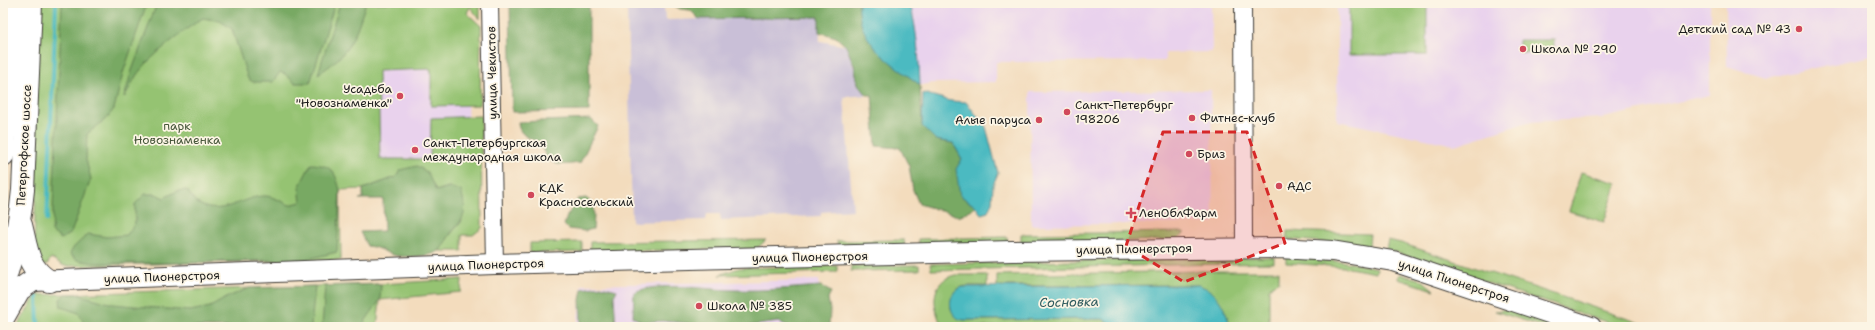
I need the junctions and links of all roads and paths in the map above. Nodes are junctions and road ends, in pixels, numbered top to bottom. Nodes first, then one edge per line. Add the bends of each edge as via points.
1 (11, 3) edge
2 (31, 3) edge
3 (490, 3) edge
4 (1242, 3) edge
5 (3, 155) edge
6 (20, 220) junction
7 (1244, 248) junction
8 (495, 264) junction
9 (15, 280) edge
10 (3, 318) edge
11 (1591, 327) edge

1 - 5 main road, Петергофское шоссе
2 - 6 main road, Петергофское шоссе
3 - 8 street, улица Чекистов
4 - 7 street
6 - 9 main road, Петергофское шоссе
6 - 9 main road via 30,261 35,270
7 - 8 street, улица Пионерстроя
7 - 11 street, улица Пионерстроя via 1332,251 1388,260
8 - 9 street, улица Пионерстроя
9 - 10 main road via 19,290

